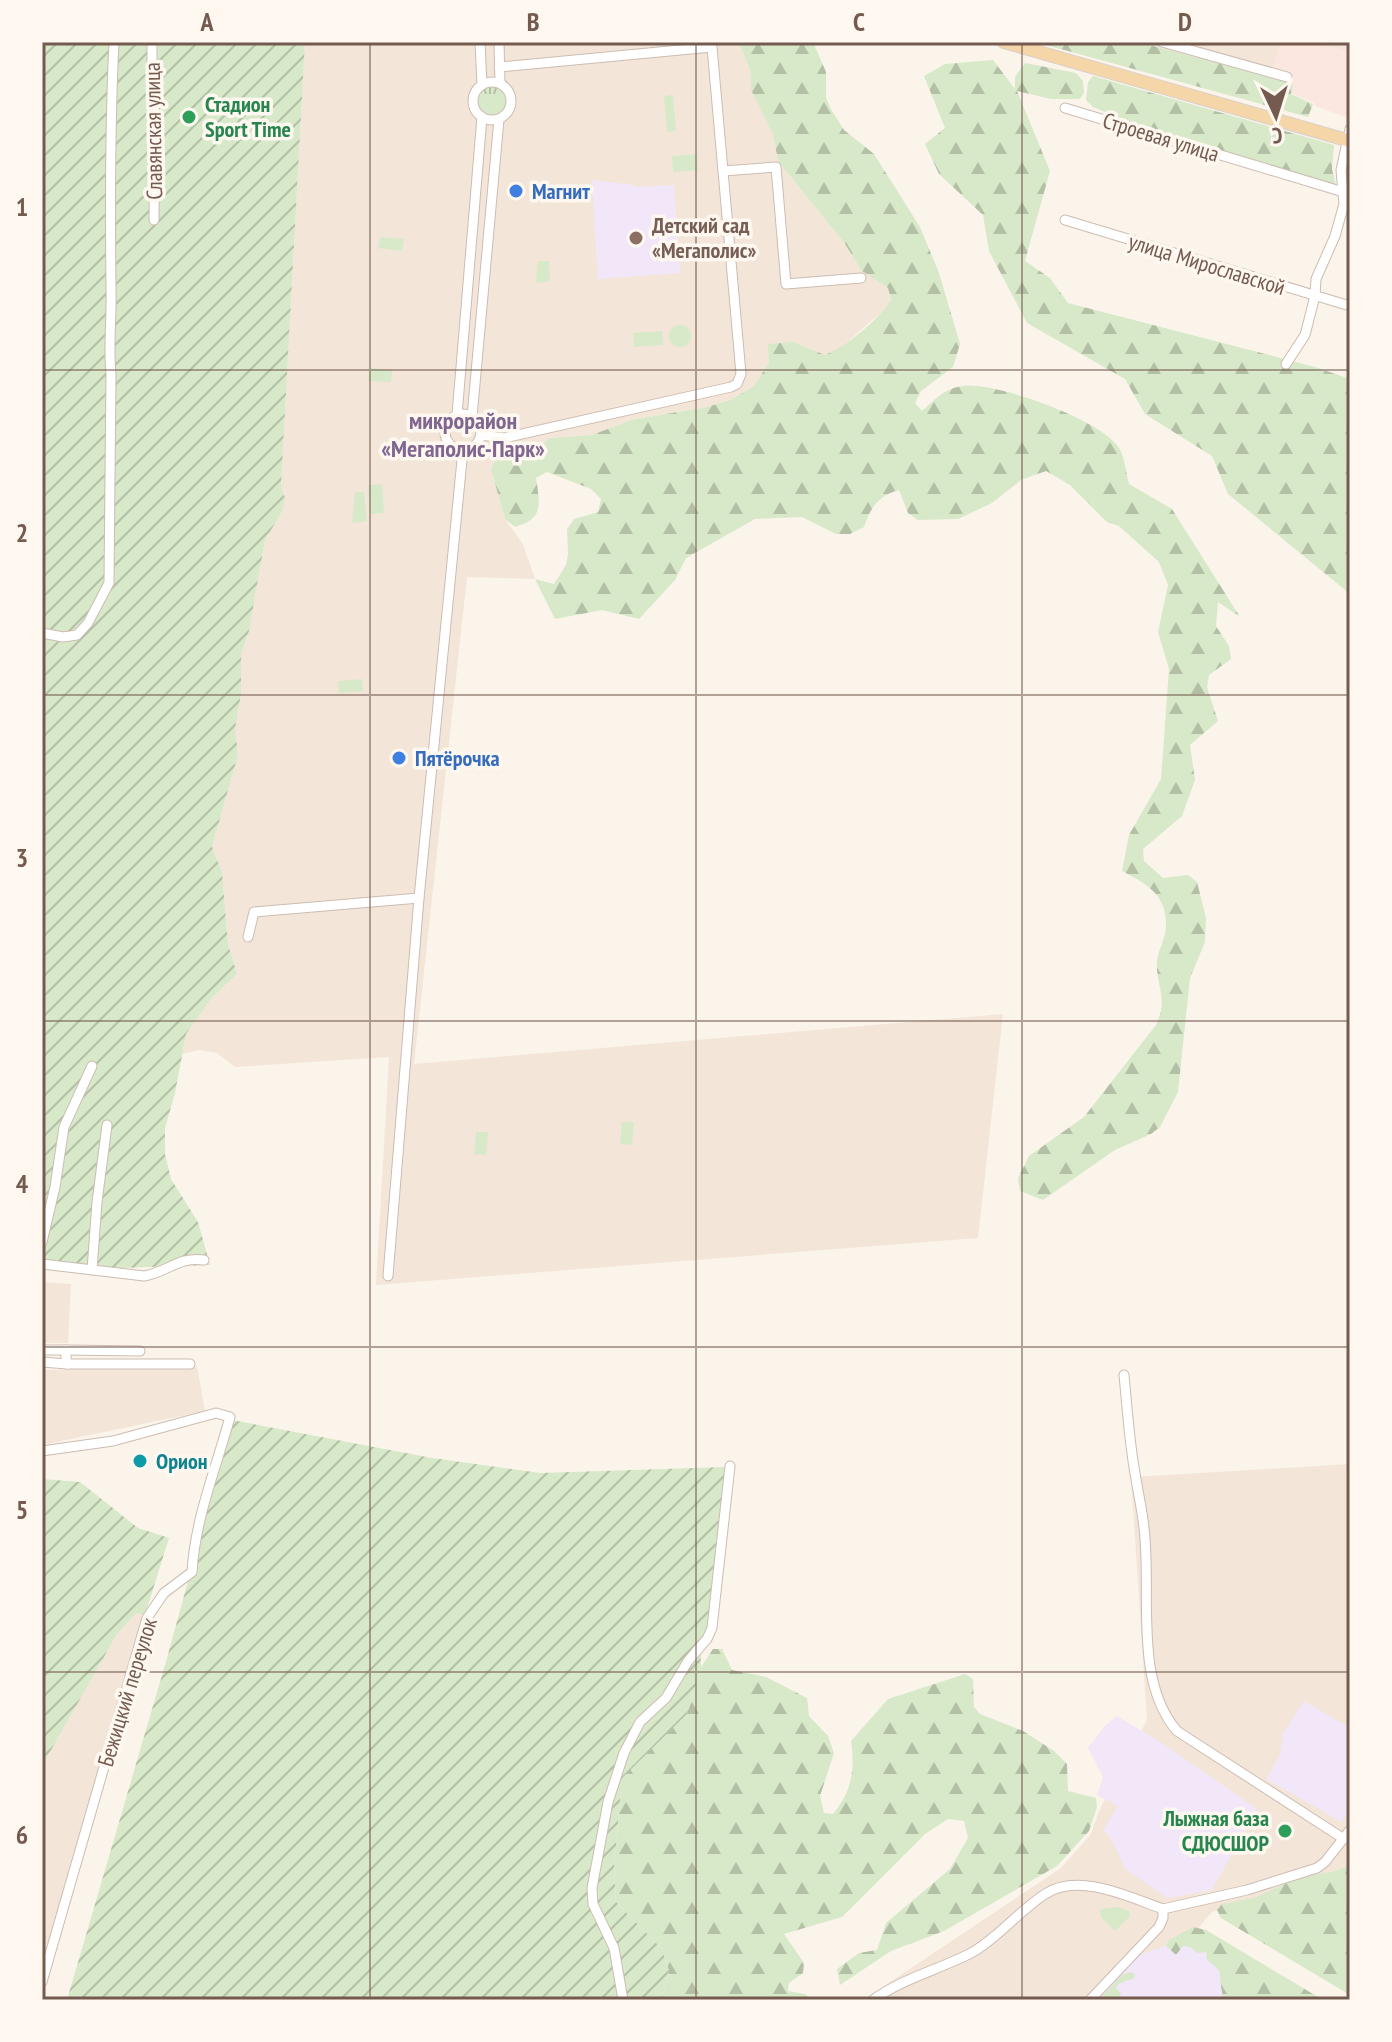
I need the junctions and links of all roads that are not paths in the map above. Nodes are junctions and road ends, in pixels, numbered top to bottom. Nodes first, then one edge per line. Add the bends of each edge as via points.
1 (114, 42) edge
2 (152, 42) edge
3 (480, 42) edge
4 (499, 42) edge
5 (1004, 42) edge
6 (1162, 42) edge
7 (1189, 46) edge
8 (499, 67) junction
9 (1287, 77) dead end
10 (500, 83) junction
11 (482, 85) junction
12 (1065, 108) dead end
13 (482, 117) junction
14 (499, 119) junction
15 (1349, 137) edge
16 (723, 171) junction
17 (1346, 193) edge
18 (154, 220) dead end
19 (1065, 220) dead end
20 (861, 278) dead end
21 (1315, 296) junction
22 (1350, 306) edge
23 (1286, 364) dead end
24 (457, 415) junction
25 (472, 417) junction
26 (481, 435) junction
27 (463, 450) junction
28 (42, 633) edge
29 (419, 898) junction
30 (248, 937) dead end
31 (92, 1066) dead end
32 (107, 1125) dead end
33 (42, 1242) edge
34 (204, 1260) dead end
35 (42, 1264) edge
36 (92, 1270) junction
37 (388, 1276) dead end
38 (42, 1350) edge
39 (65, 1350) junction
40 (140, 1351) dead end
41 (42, 1362) edge
42 (67, 1364) junction
43 (190, 1364) dead end
44 (1124, 1375) dead end
45 (42, 1451) edge
46 (730, 1466) dead end
47 (1347, 1835) edge
48 (1163, 1909) junction
49 (42, 1982) edge
50 (623, 2000) edge
51 (873, 2000) edge
52 (1090, 2000) edge

1 - 28 street via 109,132 109,583 77,635
2 - 18 street, Славянская улица
3 - 11 street
4 - 8 street
5 - 15 main road
6 - 7 street
7 - 9 street
8 - 10 street
8 - 16 street via 712,47
10 - 11 street
10 - 14 street via 511,101
11 - 13 street via 473,101
12 - 17 street, Строевая улица
13 - 14 street
13 - 24 street
14 - 25 street
15 - 17 street via 1341,170
16 - 20 street via 776,167 786,284
16 - 26 street via 741,374 737,384 504,438
17 - 21 street
19 - 21 street, улица Мирославской
21 - 22 street, улица Мирославской
21 - 23 street via 1305,335
24 - 25 street
24 - 27 street via 445,434 449,444
25 - 26 street
26 - 27 street via 475,446
27 - 29 street
29 - 30 street via 254,912
29 - 37 street
31 - 33 street via 64,1127
32 - 36 street
34 - 36 street via 185,1259 144,1276
35 - 36 street
38 - 39 street
39 - 40 street
39 - 42 street
41 - 42 street
42 - 43 street
44 - 47 street via 1146,1545 1150,1664 1164,1717 1177,1731
45 - 49 street, Бежицкий переулок via 113,1441 216,1413 230,1417 204,1499 192,1572 164,1593 147,1618
46 - 50 street via 712,1628 666,1698 640,1722 608,1802 592,1895 614,1948
47 - 48 street via 1317,1868
48 - 51 street via 1094,1887 1056,1889 972,1952
48 - 52 street via 1159,1927

